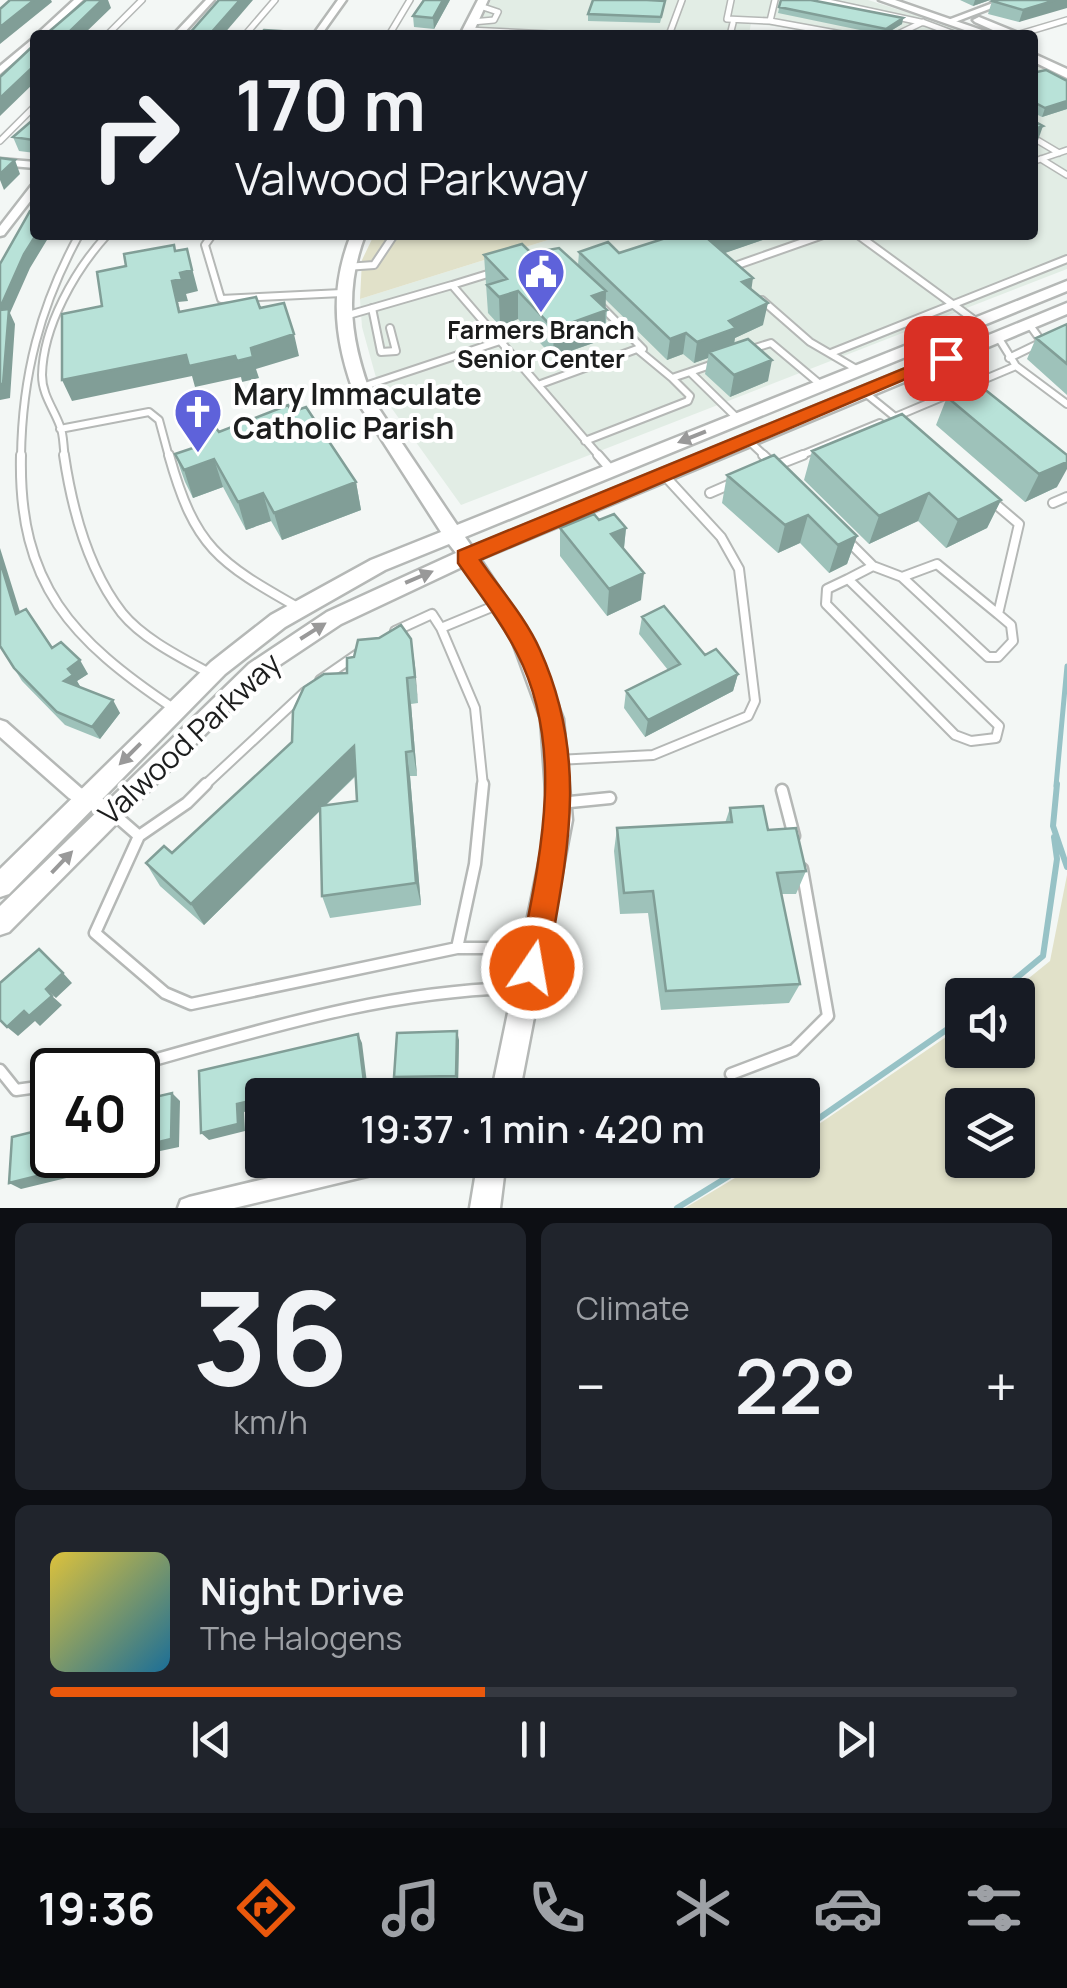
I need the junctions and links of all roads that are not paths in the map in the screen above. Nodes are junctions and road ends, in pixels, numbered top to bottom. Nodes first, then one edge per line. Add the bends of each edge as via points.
1 (79, 0) edge
2 (142, 0) edge
3 (210, 0) edge
4 (275, 0) edge
5 (342, 0) edge
6 (410, 0) edge
7 (682, 0) edge
8 (731, 0) edge
9 (775, 0) edge
10 (819, 0) edge
11 (884, 0) edge
12 (920, 0) edge
13 (1010, 0) edge
14 (841, 2) edge
15 (482, 3) edge
16 (966, 14) junction
17 (952, 20) junction
18 (1067, 20) edge
19 (770, 21) junction
20 (923, 22) junction
21 (732, 23) dead end
22 (469, 29) edge
23 (46, 30) edge
24 (112, 30) edge
25 (182, 30) edge
26 (249, 30) edge
27 (321, 30) edge
28 (392, 30) edge
29 (671, 30) edge
30 (731, 30) edge
31 (820, 30) edge
32 (906, 30) edge
33 (944, 30) edge
34 (977, 30) edge
35 (1004, 30) edge
36 (1033, 30) edge
37 (30, 44) edge
38 (1038, 47) edge
39 (1067, 61) edge
40 (1040, 64) edge
41 (0, 71) edge
42 (1067, 74) edge
43 (30, 111) edge
44 (0, 141) edge
45 (1038, 141) edge
46 (1067, 150) edge
47 (1059, 153) junction
48 (1041, 159) junction
49 (1038, 160) edge
50 (0, 162) edge
51 (30, 165) edge
52 (1067, 175) edge
53 (30, 194) edge
54 (0, 233) edge
55 (76, 240) edge
56 (102, 240) edge
57 (208, 240) edge
58 (356, 240) edge
59 (391, 240) edge
60 (807, 240) edge
61 (865, 240) edge
62 (1067, 260) edge
63 (344, 268) junction
64 (502, 270) edge
65 (737, 278) edge
66 (452, 285) junction
67 (1067, 286) edge
68 (342, 294) junction
69 (591, 296) edge
70 (759, 298) edge
71 (953, 304) junction
72 (372, 308) junction
73 (1067, 308) edge
74 (342, 316) junction
75 (978, 322) junction
76 (1030, 324) junction
77 (390, 328) dead end
78 (998, 336) junction
79 (500, 340) junction
80 (643, 350) junction
81 (831, 352) junction
82 (739, 354) edge
83 (946, 358) junction
84 (1009, 358) junction
85 (723, 360) edge
86 (1016, 366) junction
87 (858, 370) junction
88 (690, 372) junction
89 (672, 378) junction
90 (978, 382) junction
91 (538, 385) junction
92 (821, 386) junction
93 (359, 388) junction
94 (966, 388) junction
95 (864, 392) junction
96 (980, 399) edge
97 (1067, 404) edge
98 (895, 417) junction
99 (738, 419) junction
100 (909, 429) edge
101 (60, 430) junction
102 (770, 431) junction
103 (586, 440) junction
104 (748, 440) junction
105 (775, 466) junction
106 (611, 470) junction
107 (758, 472) edge
108 (664, 475) junction
109 (787, 478) edge
110 (742, 480) edge
111 (978, 488) edge
112 (710, 493) dead end
113 (1067, 496) edge
114 (1053, 503) dead end
115 (836, 528) edge
116 (452, 534) junction
117 (466, 557) junction
118 (873, 566) junction
119 (902, 578) junction
120 (848, 579) junction
121 (499, 604) junction
122 (300, 608) junction
123 (998, 614) junction
124 (441, 628) junction
125 (380, 638) edge
126 (364, 649) edge
127 (212, 674) junction
128 (176, 710) junction
129 (1, 730) edge
130 (557, 760) junction
131 (782, 790) dead end
132 (85, 798) junction
133 (610, 798) dead end
134 (560, 804) junction
135 (111, 812) junction
136 (139, 836) junction
137 (796, 842) edge
138 (799, 857) edge
139 (0, 886) edge
140 (0, 923) edge
141 (456, 948) junction
142 (536, 948) junction
143 (528, 989) junction
144 (160, 1059) edge
145 (0, 1070) edge
146 (731, 1074) dead end
147 (509, 1078) edge
148 (30, 1088) edge
149 (313, 1178) edge
150 (489, 1178) edge
151 (189, 1208) edge
152 (485, 1208) edge

1 - 23 street
2 - 24 lane
3 - 25 street
4 - 26 lane
5 - 27 street
6 - 28 lane
7 - 29 lane
8 - 19 lane via 727,19
9 - 19 lane
10 - 14 lane
11 - 17 main road
12 - 16 main road
13 - 16 street
14 - 20 lane
15 - 22 main road
15 - 22 lane via 498,12 494,20
16 - 17 street
16 - 35 main road
17 - 34 main road
18 - 36 lane
19 - 31 lane
20 - 32 lane
20 - 33 lane
21 - 30 lane
37 - 41 street
38 - 39 main road
39 - 40 street
40 - 42 main road
43 - 44 lane
45 - 47 lane
46 - 47 lane
47 - 48 lane
48 - 49 lane
48 - 52 lane
50 - 51 street
53 - 54 street
55 - 128 lane via 56,270 18,398 19,491 53,601 106,663
56 - 101 lane via 61,299 42,375
57 - 68 lane via 221,299
58 - 63 main road
59 - 63 lane via 374,265
60 - 65 lane via 726,269
61 - 71 lane
62 - 71 lane
63 - 68 main road
64 - 66 lane
66 - 72 lane
66 - 79 lane
67 - 75 main road, Valwood Parkway
68 - 74 main road
69 - 80 lane
70 - 81 lane
71 - 75 lane
71 - 81 lane
72 - 74 lane
72 - 77 lane via 380,352 396,350
73 - 76 main road, Valwood Parkway
74 - 93 main road
75 - 78 main road
75 - 87 main road, Valwood Parkway
76 - 78 main road, Valwood Parkway
76 - 84 lane via 1042,342
78 - 83 main road, Valwood Parkway
78 - 84 lane
79 - 91 lane
79 - 93 lane
80 - 89 lane
80 - 91 lane
81 - 87 lane
82 - 92 lane via 771,343
83 - 90 lane
83 - 95 main road, Valwood Parkway
84 - 86 lane
85 - 88 lane
86 - 90 lane
86 - 97 lane
87 - 92 main road, Valwood Parkway
88 - 89 lane
88 - 99 lane
89 - 103 lane via 688,401
90 - 94 lane
91 - 103 lane
92 - 99 main road, Valwood Parkway
92 - 102 main road via 818,396 775,419
93 - 116 main road
94 - 96 lane
94 - 98 lane
95 - 98 lane
95 - 102 main road, Valwood Parkway
98 - 100 lane
98 - 105 lane
99 -> 106 main road, Valwood Parkway
101 - 122 lane via 149,412 159,420 180,495 208,548
101 - 127 lane via 86,547 123,614
102 - 104 main road, Valwood Parkway
103 - 106 lane
104 - 105 lane
104 - 108 main road, Valwood Parkway
105 - 107 lane
105 - 109 lane
106 - 116 main road, Valwood Parkway
108 - 117 main road, Valwood Parkway
108 - 130 lane via 721,537 739,569 756,701 748,716 653,756
110 - 112 lane
111 - 123 lane via 1019,524
113 - 114 lane
115 - 118 lane
116 - 117 main road
116 - 122 main road, Valwood Parkway via 378,564
117 - 121 main road
135 -> 117 main road, Valwood Parkway via 269,661 334,618
118 - 119 lane
118 - 120 lane
119 - 123 lane via 926,565 947,568
119 - 123 lane via 988,657 998,658 1013,642 1011,625
120 - 120 lane via 999,726 996,738 955,735 826,604 827,589
121 - 124 lane
121 - 130 main road via 534,665
122 - 127 main road, Valwood Parkway
124 - 125 lane via 432,614
124 - 141 lane via 483,732 483,833
126 - 136 lane via 258,731 188,804
127 - 128 main road, Valwood Parkway
128 -> 132 main road, Valwood Parkway
129 - 132 street
130 - 134 main road
131 - 137 lane
132 - 135 street
132 - 139 main road, Valwood Parkway
133 - 134 lane
134 - 142 main road
135 - 136 lane
140 -> 135 main road, Valwood Parkway
136 - 141 lane via 95,933 165,993 191,1004
138 - 146 lane via 828,1016 794,1050
141 - 142 lane
142 - 143 main road
143 - 144 lane via 492,986 374,1003
143 - 147 main road
145 - 148 lane via 16,1090
149 - 151 street
150 - 152 main road

